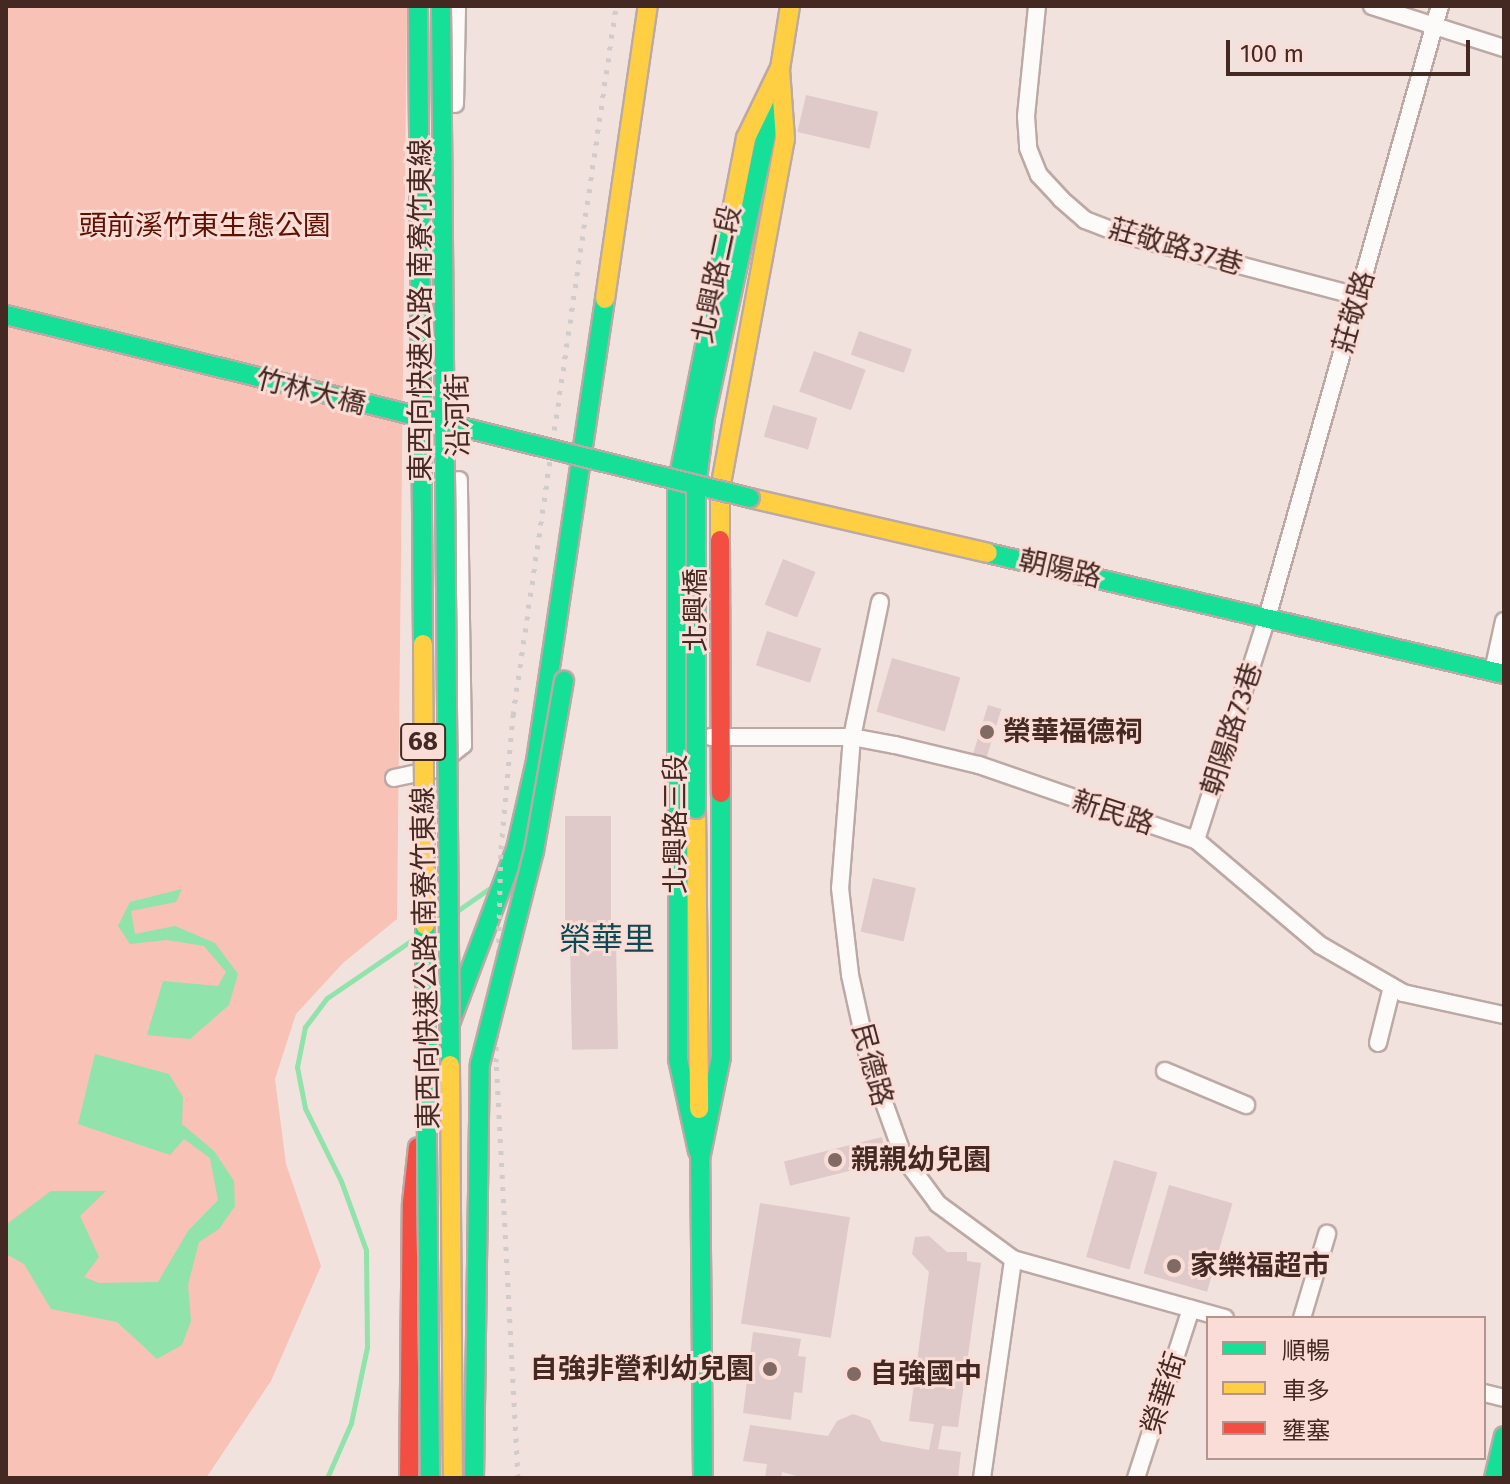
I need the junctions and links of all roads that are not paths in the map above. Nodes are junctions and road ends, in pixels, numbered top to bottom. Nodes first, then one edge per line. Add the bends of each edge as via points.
1 (418, 6) edge
2 (441, 6) edge
3 (457, 6) edge
4 (648, 6) edge
5 (663, 6) edge
6 (790, 6) edge
7 (1037, 6) edge
8 (1372, 6) edge
9 (1440, 6) edge
10 (1435, 25) junction
11 (1504, 48) edge
12 (780, 69) junction
13 (1358, 296) junction
14 (6, 315) edge
15 (598, 406) junction
16 (616, 467) joint
17 (687, 486) junction
18 (720, 489) joint
19 (880, 602) dead end
20 (1267, 618) junction
21 (1504, 621) edge
22 (1498, 672) edge
23 (676, 737) junction
24 (852, 737) junction
25 (718, 738) junction
26 (394, 778) dead end
27 (1196, 840) junction
28 (1392, 987) junction
29 (1504, 1015) edge
30 (1378, 1043) dead end
31 (1165, 1071) dead end
32 (1246, 1105) dead end
33 (700, 1159) junction
34 (1327, 1234) dead end
35 (1013, 1259) junction
36 (1191, 1309) junction
37 (1217, 1316) edge
38 (1303, 1316) edge
39 (1504, 1436) edge
40 (409, 1478) edge
41 (430, 1478) edge
42 (453, 1478) edge
43 (474, 1478) edge
44 (703, 1478) edge
45 (982, 1478) edge
46 (1136, 1478) edge
47 (1494, 1478) edge

1 - 41 main road, 東西向快速公路 南寮竹東線 / 68, bridge
2 - 42 main road, 東西向快速公路 南寮竹東線 / 68, bridge
3 - 26 street, 沿河街 via 454,186 463,745 432,770
4 - 15 main road
5 - 15 main road
6 - 12 main road, 北興路二段
7 - 13 street, 莊敬路37巷 via 1026,116 1028,148 1039,175 1085,220
8 - 10 street
9 - 10 street, 莊敬路
10 - 11 street
10 - 13 street, 莊敬路
12 - 17 main road, 北興橋 via 735,293
12 - 17 main road, 北興路二段 via 746,138
12 - 18 main road, 北興路二段 via 785,139
13 - 20 street, 莊敬路
14 - 16 main road, 竹林大橋, bridge
15 - 40 main road, bridge via 516,849 436,1063 421,1126 412,1203
15 - 43 main road, bridge via 551,769 480,1064
16 - 17 main road, 朝陽路, bridge
17 - 20 main road, 朝陽路, bridge
17 - 23 main road, 北興路三段
17 - 33 main road, 北興橋, bridge
18 - 25 main road, 北興路三段
19 - 24 street, 民德路
20 - 22 main road, 朝陽路
20 - 27 street, 朝陽路73巷
21 - 22 street
23 - 25 street, 新民路
23 - 33 main road, 北興路三段 via 678,1059
24 - 25 street, 新民路
24 - 27 street, 新民路 via 979,765
24 - 35 street, 民德路 via 840,888 850,975 887,1123 911,1171 938,1204
25 - 33 main road, 北興路三段 via 721,1057
27 - 28 street, 新民路 via 1320,945
28 - 29 street, 新民路
28 - 30 street
31 - 32 street
33 - 44 main road, 北興路三段
34 - 38 street
35 - 36 street, 民德路
35 - 45 street
36 - 37 street, 民德路
36 - 46 street, 榮華街
39 - 47 main road

